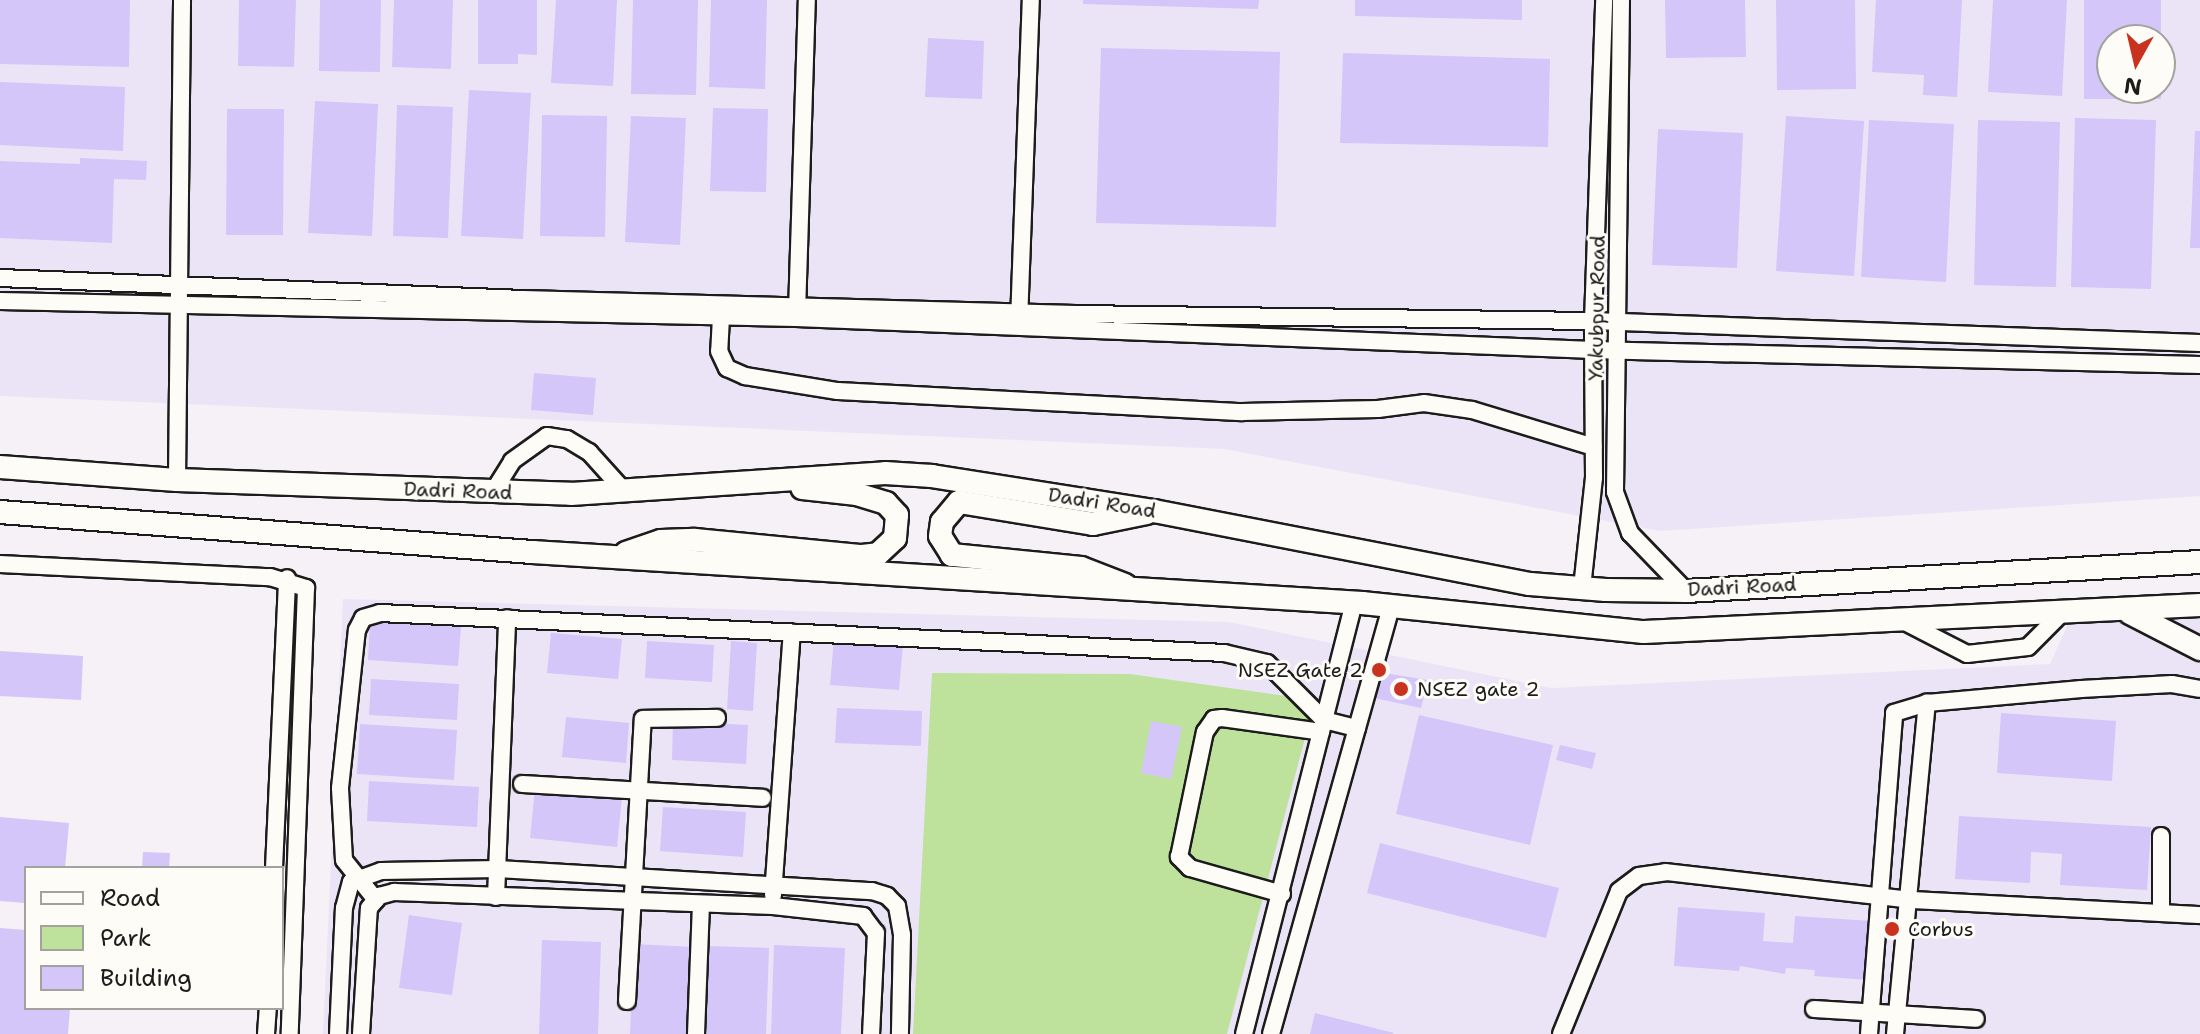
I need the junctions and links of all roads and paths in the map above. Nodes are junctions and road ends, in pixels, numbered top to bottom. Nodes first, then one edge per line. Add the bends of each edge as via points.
1 (182, 0) edge
2 (807, 0) edge
3 (1031, 0) edge
4 (1604, 0) edge
5 (1621, 0) edge
6 (0, 278) edge
7 (176, 285) junction
8 (0, 301) edge
9 (176, 307) junction
10 (797, 312) junction
11 (721, 317) junction
12 (1019, 319) junction
13 (1593, 321) junction
14 (1616, 322) junction
15 (2200, 343) edge
16 (1593, 350) junction
17 (1616, 351) junction
18 (2200, 365) edge
19 (1594, 447) junction
20 (0, 467) edge
21 (177, 480) junction
22 (733, 481) junction
23 (493, 492) junction
24 (625, 492) junction
25 (1154, 511) junction
26 (0, 512) edge
27 (619, 556) junction
28 (2200, 562) edge
29 (0, 564) edge
30 (287, 578) junction
31 (1582, 588) junction
32 (1137, 591) junction
33 (1686, 591) junction
34 (1354, 603) junction
35 (2200, 605) edge
36 (1391, 606) junction
37 (2124, 611) junction
38 (2060, 615) junction
39 (507, 618) junction
40 (1900, 620) junction
41 (792, 633) junction
42 (2200, 649) edge
43 (2200, 689) edge
44 (1927, 703) junction
45 (717, 718) dead end
46 (1322, 726) junction
47 (1357, 728) junction
48 (522, 784) dead end
49 (639, 790) junction
50 (763, 798) dead end
51 (2161, 836) dead end
52 (298, 864) junction
53 (274, 865) edge
54 (498, 869) junction
55 (634, 876) junction
56 (356, 878) junction
57 (773, 885) junction
58 (1282, 894) junction
59 (496, 897) junction
60 (1880, 897) junction
61 (376, 900) junction
62 (1911, 900) junction
63 (633, 902) junction
64 (701, 904) junction
65 (773, 906) junction
66 (2161, 913) junction
67 (2200, 915) edge
68 (1276, 916) junction
69 (900, 917) junction
70 (871, 922) junction
71 (1301, 925) junction
72 (627, 1001) dead end
73 (1814, 1009) dead end
74 (268, 1010) edge
75 (1870, 1010) junction
76 (1896, 1013) junction
77 (1976, 1019) dead end
78 (266, 1034) edge
79 (290, 1034) edge
80 (338, 1034) edge
81 (361, 1034) edge
82 (696, 1034) edge
83 (871, 1034) edge
84 (900, 1034) edge
85 (1244, 1034) edge
86 (1271, 1034) edge
87 (1561, 1034) edge
88 (1869, 1034) edge
89 (1895, 1034) edge

1 - 7 street
2 - 10 street
3 - 12 street
4 - 13 street, Yakubpur Road
5 - 14 street, Yakubpur Road
6 - 7 street
7 - 9 street
7 - 10 street
8 - 9 street
9 - 11 street
9 - 21 street
10 - 11 street
10 - 12 street
11 - 19 street via 719,351 727,368 745,376 838,391 1242,412 1424,403 1472,410
12 - 13 street
12 - 16 street
13 - 14 street
13 - 16 street, Yakubpur Road
14 - 15 street
14 - 17 street, Yakubpur Road
16 - 17 street
16 - 19 street, Yakubpur Road
17 - 18 street
17 - 33 street, Yakubpur Road via 1618,509 1639,544
19 - 31 street, Yakubpur Road via 1591,537
20 - 21 main road, Dadri Road
21 - 23 main road, Dadri Road
22 - 24 main road, Dadri Road
22 - 25 main road, Dadri Road via 932,476
22 - 27 main road via 871,497 893,508 899,525 895,538 878,554 862,556 695,540 661,541
23 - 24 main road, Dadri Road
23 - 24 street via 512,461 547,436 567,439 589,452
25 - 31 main road, Dadri Road via 1449,570
25 - 32 main road via 1093,524 959,502 942,522 940,536 952,555 1081,568
26 - 27 main road, Dadri Road
27 - 32 main road, Dadri Road
28 - 33 main road, Dadri Road
29 - 30 street
30 - 52 street via 299,582 310,596
30 - 53 street
31 - 33 main road, Dadri Road
32 - 34 main road, Dadri Road
34 - 36 main road, Dadri Road
34 - 46 street
35 - 37 main road, Dadri Road
36 - 40 main road, Dadri Road via 1644,632
36 - 47 street
37 - 38 main road, Dadri Road
37 - 42 main road
38 - 40 main road, Dadri Road
38 - 40 street via 2028,647 1967,654
39 - 41 street
39 - 54 street
39 - 56 street via 380,613 363,618 357,630 340,788 341,845
41 - 46 street via 1242,655 1280,672
41 - 57 street
43 - 44 street via 2142,685
44 - 60 street via 1904,706 1890,725
44 - 62 street
45 - 49 street via 644,717
46 - 47 street
46 - 58 street
46 - 58 street via 1222,718 1214,719 1205,732 1179,857 1190,868
47 - 71 street
48 - 49 street
49 - 50 street
49 - 55 street
51 - 66 street
52 - 53 street
52 - 79 street
54 - 55 street
54 - 56 street via 381,871
54 - 59 street
55 - 57 street
55 - 63 street
56 - 61 street
56 - 80 street via 348,887 344,908
57 - 65 street
57 - 69 street via 872,891 887,896
58 - 68 street
59 - 61 street via 394,892
59 - 63 street
60 - 62 street
60 - 75 street
60 - 87 street via 1666,872 1639,876 1619,891
61 - 81 street via 367,922
62 - 66 street
62 - 76 street
63 - 64 street
63 - 72 street
64 - 65 street
64 - 82 street
65 - 70 street via 848,913
66 - 67 street
68 - 71 street
68 - 85 street
69 - 70 street
69 - 84 street
70 - 83 street via 876,949
71 - 86 street
73 - 75 street
74 - 78 street
75 - 76 street
75 - 88 street
76 - 77 street
76 - 89 street

